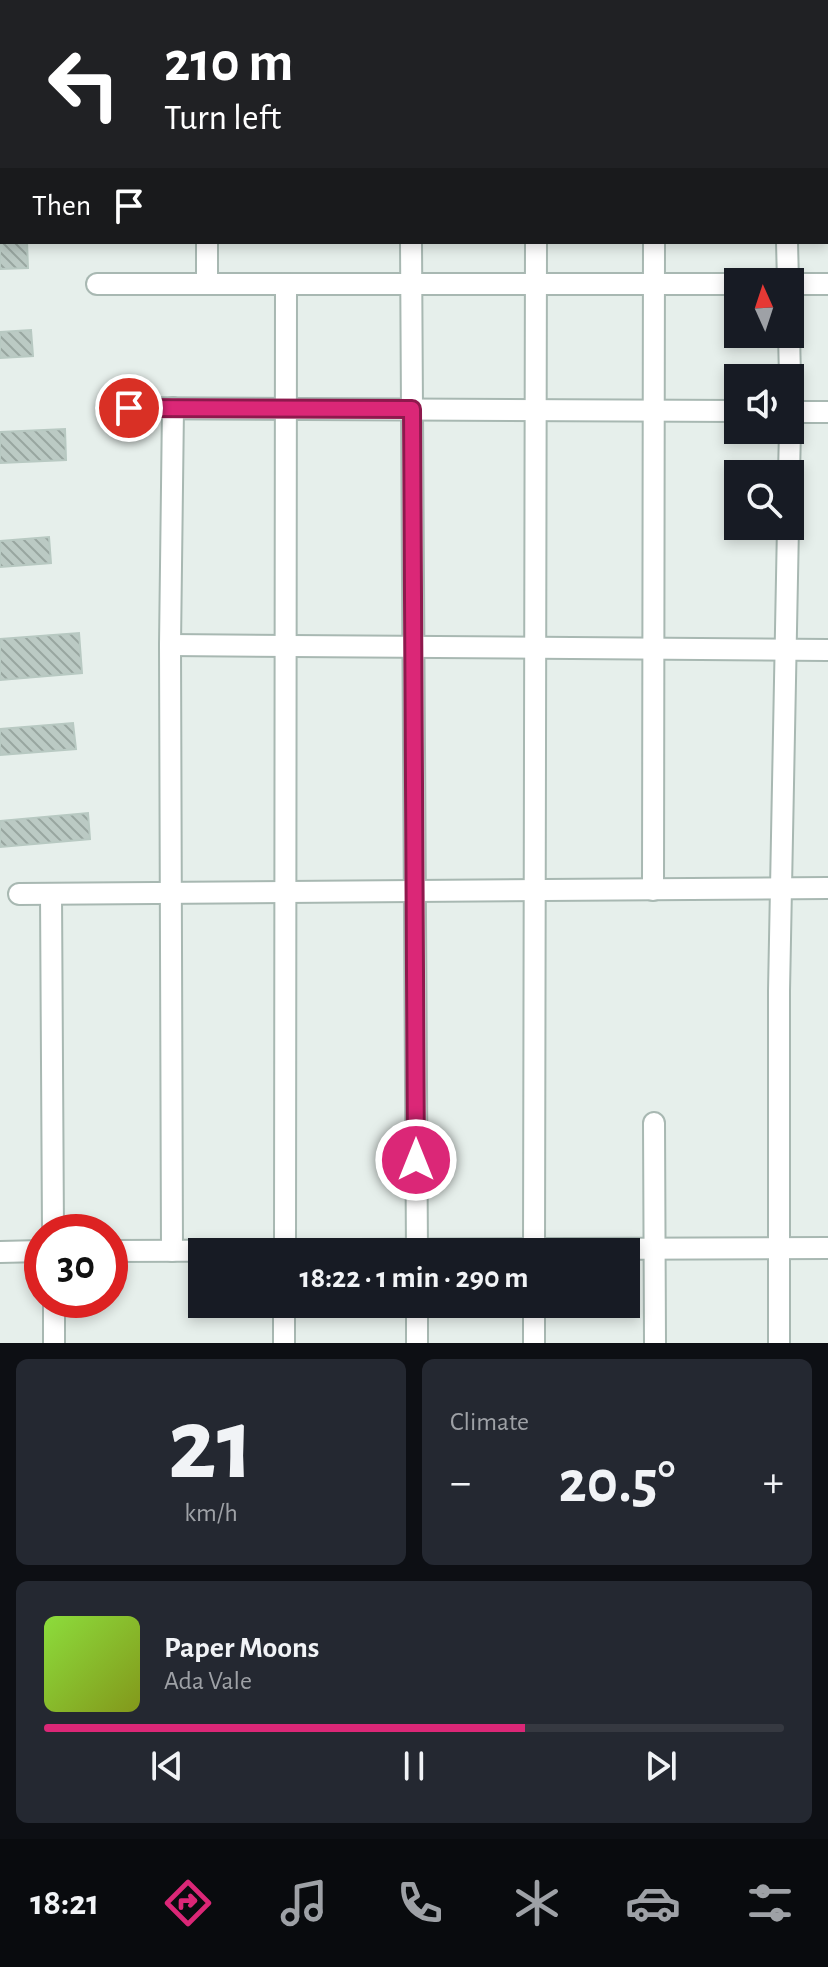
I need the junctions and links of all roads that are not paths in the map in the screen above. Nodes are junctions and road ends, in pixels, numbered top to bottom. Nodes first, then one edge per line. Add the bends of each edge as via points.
1 (207, 244) edge
2 (411, 244) edge
3 (536, 244) edge
4 (654, 244) edge
5 (787, 244) edge
6 (788, 268) edge
7 (804, 283) edge
8 (97, 284) dead end
9 (207, 284) junction
10 (286, 284) junction
11 (411, 284) junction
12 (536, 284) junction
13 (654, 284) junction
14 (724, 284) edge
15 (828, 284) edge
16 (107, 408) dead end
17 (173, 408) junction
18 (286, 408) junction
19 (412, 409) junction
20 (536, 410) junction
21 (654, 411) junction
22 (724, 411) edge
23 (804, 412) edge
24 (828, 412) edge
25 (788, 540) edge
26 (170, 645) junction
27 (285, 646) junction
28 (413, 647) junction
29 (535, 648) junction
30 (653, 649) junction
31 (785, 650) junction
32 (828, 650) edge
33 (828, 888) edge
34 (781, 889) junction
35 (535, 890) junction
36 (653, 890) junction
37 (415, 891) junction
38 (285, 892) junction
39 (171, 893) junction
40 (19, 894) dead end
41 (51, 894) junction
42 (654, 1123) dead end
43 (53, 1214) edge
44 (285, 1238) edge
45 (417, 1238) edge
46 (534, 1238) edge
47 (779, 1248) junction
48 (828, 1248) edge
49 (640, 1249) edge
50 (654, 1249) junction
51 (24, 1251) edge
52 (128, 1251) edge
53 (172, 1251) junction
54 (188, 1251) edge
55 (0, 1252) edge
56 (54, 1318) edge
57 (284, 1318) edge
58 (417, 1318) edge
59 (534, 1318) edge
60 (54, 1343) edge
61 (284, 1343) edge
62 (417, 1343) edge
63 (534, 1343) edge
64 (655, 1343) edge
65 (779, 1343) edge

1 - 9 street
2 - 11 street
3 - 12 street
4 - 13 street
5 - 6 street
7 - 15 street
8 - 9 street
9 - 10 street
10 - 11 street
10 - 18 street
11 - 12 street
11 - 19 street
12 - 13 street
12 - 20 street
13 - 14 street
13 - 21 street
16 - 17 street
17 - 18 street
17 - 26 street
18 - 19 street
18 - 27 street
19 - 20 street
19 - 28 street
20 - 21 street
20 - 29 street
21 - 22 street
21 - 30 street
23 - 24 street
25 - 31 street
26 - 27 street
26 - 39 street
27 - 28 street
27 - 38 street
28 - 29 street
28 - 37 street
29 - 30 street
29 - 35 street
30 - 31 street
30 - 36 street
31 - 32 street
31 - 34 street
33 - 34 street
34 - 36 street
34 - 47 street
35 - 36 street
35 - 37 street
35 - 46 street
37 - 38 street
37 - 45 street
38 - 39 street
38 - 44 street
39 - 41 street
39 - 53 street
40 - 41 street
41 - 43 street
42 - 50 street
47 - 48 street
47 - 50 street
47 - 65 street
49 - 50 street
50 - 64 street
51 - 55 street
52 - 53 street
53 - 54 street
56 - 60 street
57 - 61 street
58 - 62 street
59 - 63 street

